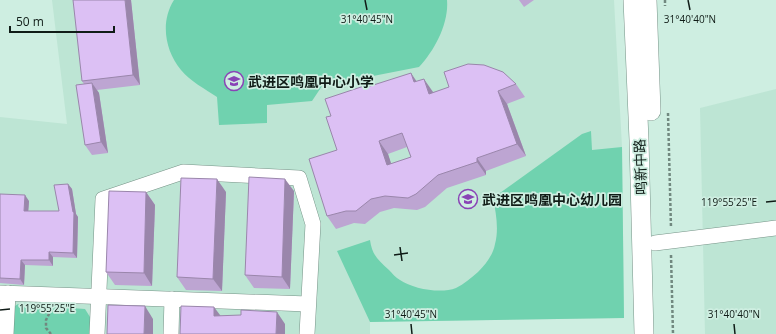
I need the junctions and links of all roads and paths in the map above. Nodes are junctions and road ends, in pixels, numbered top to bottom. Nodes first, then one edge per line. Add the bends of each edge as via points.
1 (633, 0) edge
2 (647, 0) edge
3 (665, 0) edge
4 (665, 9) dead end
5 (668, 105) dead end
6 (776, 228) edge
7 (663, 242) junction
8 (4, 293) edge
9 (53, 295) junction
10 (99, 296) junction
11 (172, 299) junction
12 (308, 304) junction
13 (6, 334) edge
14 (52, 334) edge
15 (97, 334) edge
16 (171, 334) edge
17 (307, 334) edge
18 (644, 334) edge
19 (657, 334) edge
20 (674, 334) edge

1 - 18 main road, 鸣新中路
2 - 7 main road, 鸣新中路
3 - 4 path
5 - 7 path
6 - 7 lane
7 - 19 main road, 鸣新中路
7 - 20 path
8 - 9 lane
8 - 13 lane
9 - 10 lane
9 - 14 path via 52,306 46,320 46,328
10 - 11 lane
10 - 12 lane via 103,199 183,172 299,178 313,224
10 - 15 lane
11 - 12 lane
11 - 16 lane
12 - 17 lane

